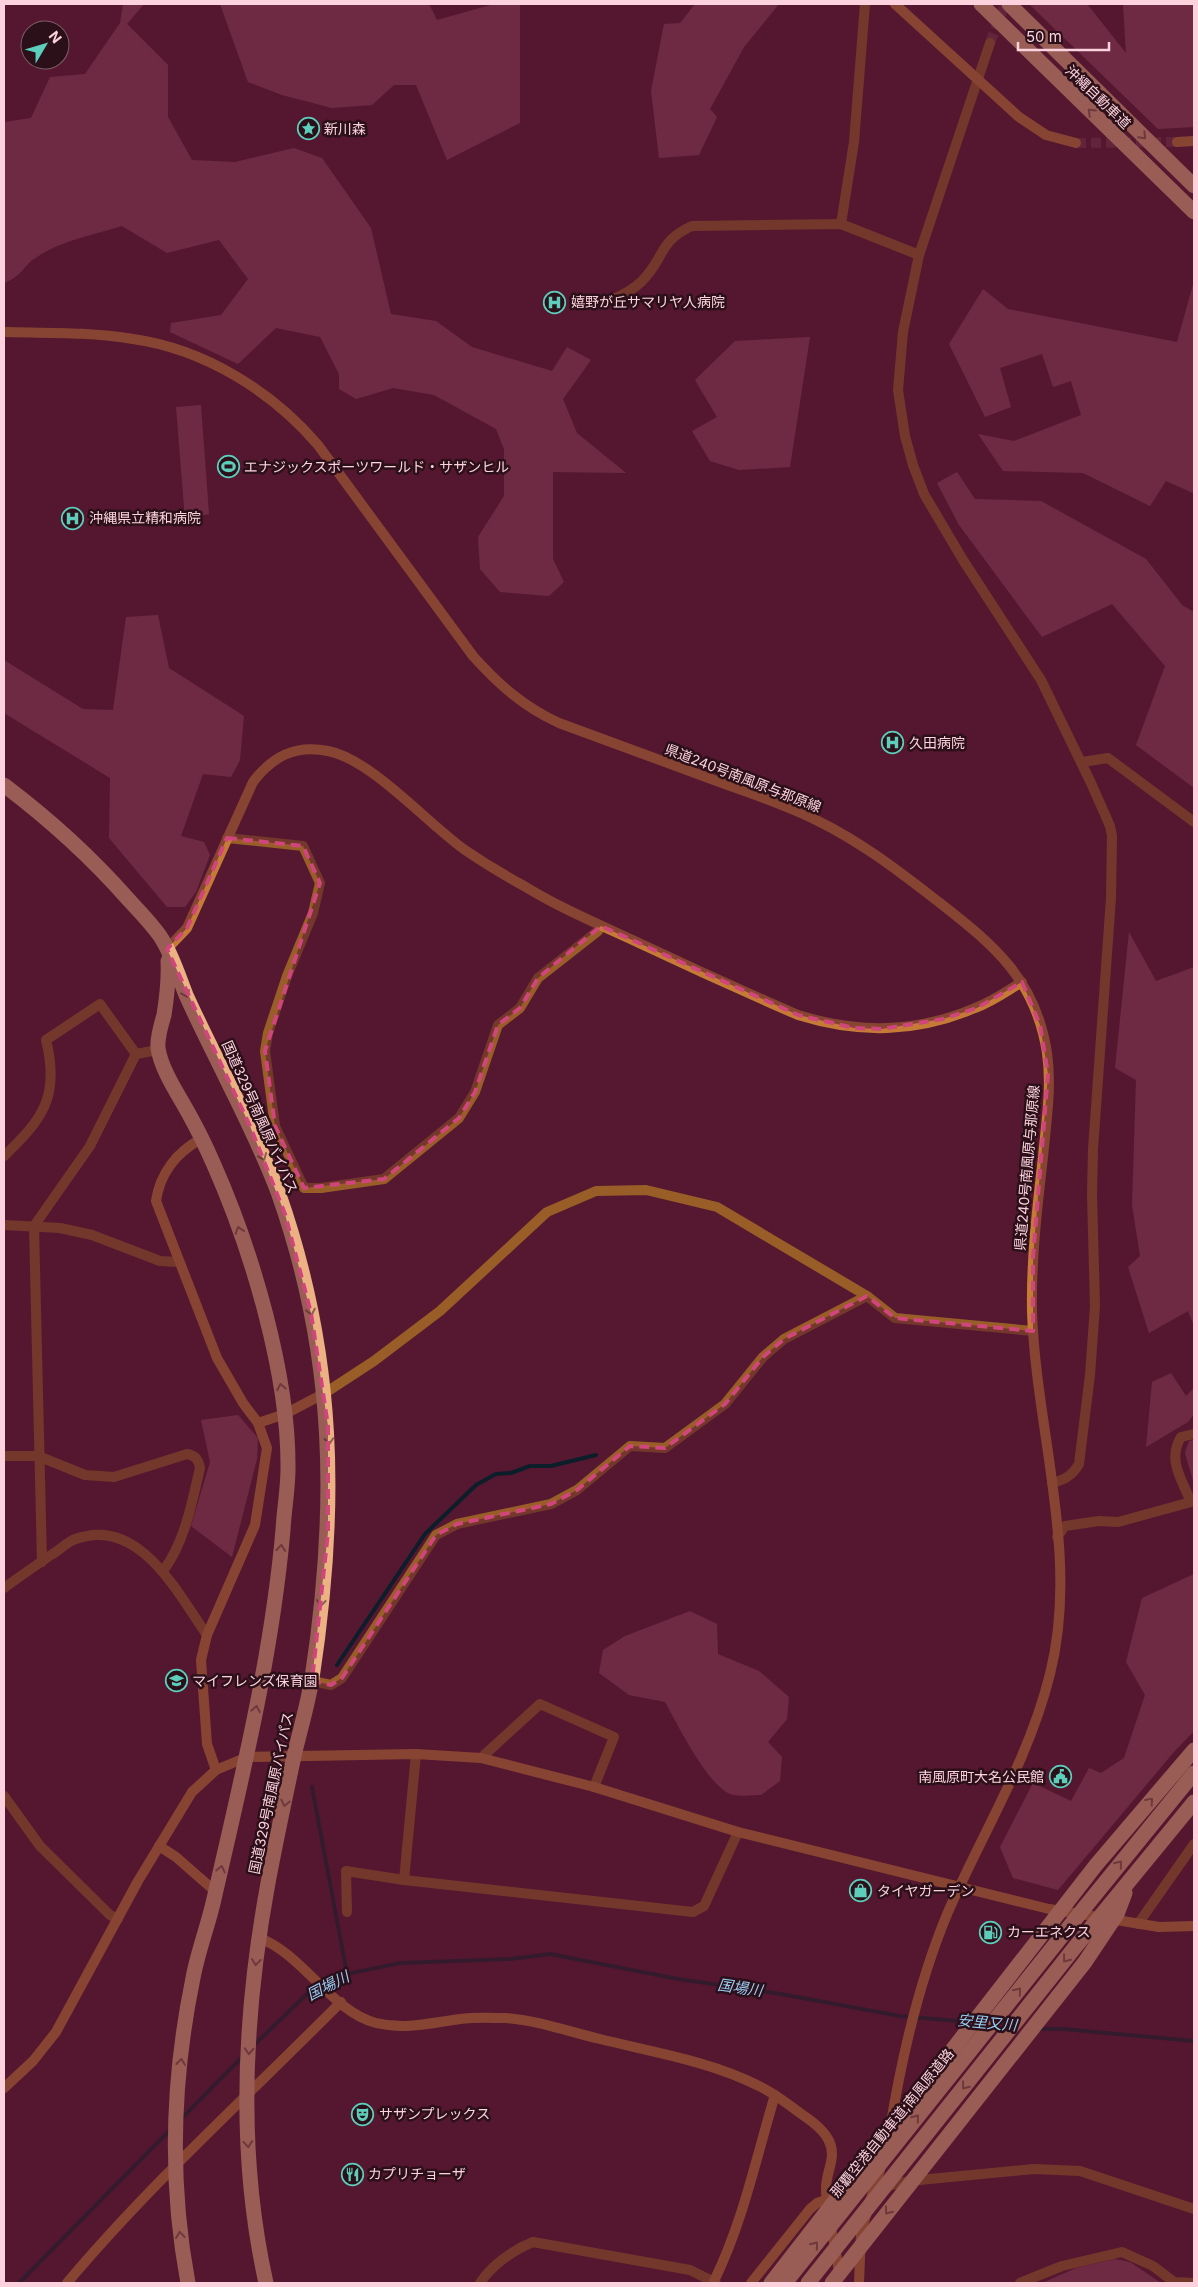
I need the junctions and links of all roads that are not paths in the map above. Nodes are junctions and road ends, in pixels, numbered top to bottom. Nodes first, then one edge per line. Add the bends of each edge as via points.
1 (865, 4) edge
2 (894, 4) edge
3 (981, 4) edge
4 (1009, 4) edge
5 (990, 43) tunnel mouth
6 (976, 80) junction
7 (1194, 141) edge
8 (1176, 142) tunnel mouth
9 (1076, 143) tunnel mouth
10 (1194, 186) edge
11 (1194, 212) edge
12 (841, 224) junction
13 (919, 255) junction
14 (593, 305) dead end
15 (4, 332) edge
16 (1082, 762) junction
17 (4, 785) edge
18 (1194, 822) edge
19 (228, 838) junction
20 (601, 926) junction
21 (168, 949) junction
22 (1022, 982) junction
23 (158, 1050) junction
24 (136, 1054) junction
25 (201, 1139) junction
26 (4, 1156) edge
27 (4, 1225) edge
28 (34, 1226) junction
29 (178, 1262) junction
30 (867, 1296) junction
31 (1034, 1331) junction
32 (325, 1393) junction
33 (285, 1414) junction
34 (258, 1423) junction
35 (1194, 1434) edge
36 (4, 1456) edge
37 (38, 1456) junction
38 (1052, 1483) junction
39 (1057, 1537) junction
40 (42, 1562) junction
41 (163, 1571) junction
42 (4, 1588) edge
43 (207, 1635) junction
44 (312, 1681) junction
45 (1194, 1750) edge
46 (416, 1754) junction
47 (294, 1755) junction
48 (247, 1757) junction
49 (481, 1758) junction
50 (216, 1770) junction
51 (1194, 1773) edge
52 (594, 1787) junction
53 (4, 1796) edge
54 (1194, 1802) edge
55 (738, 1832) junction
56 (1194, 1844) edge
57 (159, 1846) junction
58 (404, 1880) junction
59 (1130, 1880) junction
60 (960, 1886) junction
61 (216, 1892) junction
62 (347, 1912) dead end
63 (118, 1920) junction
64 (1138, 1924) junction
65 (1194, 1926) edge
66 (259, 1938) junction
67 (337, 1999) junction
68 (4, 2088) edge
69 (775, 2095) junction
70 (248, 2096) junction
71 (175, 2168) junction
72 (873, 2189) junction
73 (826, 2199) junction
74 (1194, 2209) edge
75 (778, 2280) edge
76 (715, 2282) edge
77 (67, 2283) edge
78 (188, 2283) edge
79 (266, 2283) edge
80 (480, 2283) edge
81 (751, 2283) edge
82 (808, 2283) edge
83 (832, 2283) edge
84 (840, 2283) edge
85 (859, 2283) edge
86 (1020, 2283) edge
87 (1194, 2283) edge

1 - 12 street via 854,142
2 - 6 street
11 -> 3 highway, 沖縄自動車道
4 -> 10 highway, 沖縄自動車道
5 - 6 street
6 - 9 street via 1019,118 1046,135
6 - 13 street
7 - 8 street
12 - 13 street
12 - 14 street via 692,226 676,233 665,245 642,281 616,298
13 - 16 street via 903,332 898,390 903,429 913,465 941,524 1041,680
15 - 22 street, 県道240号南風原与那原線 via 86,334 154,343 222,368 254,388 291,417 318,445 473,656 511,694 542,715 766,799 848,837 887,862 977,932 995,947
16 - 18 street via 1108,758
16 - 38 street via 1110,826 1113,847 1093,1149 1096,1306 1079,1464 1067,1477
17 - 21 highway, 国道329号南風原バイパス via 101,870 149,922
19 - 20 street via 246,794 264,767 291,752 308,749 329,751 347,757 369,771 465,850 526,887
19 - 20 street via 302,846 320,883 313,913 268,1033 265,1051 276,1126 304,1188 384,1179 460,1118 475,1092 498,1025 520,1008 538,978
19 - 21 street via 188,928
20 - 22 street via 798,1015 854,1028 882,1029 943,1019 977,1008
21 - 23 highway via 169,983
21 -> 32 highway, 国道329号南風原バイパス via 276,1188 312,1312
22 - 31 street, 県道240号南風原与那原線 via 1040,1025 1048,1074 1048,1110 1033,1257
23 - 24 street
23 - 25 highway
24 - 26 street via 100,1004 46,1040 51,1060 50,1090 42,1115
24 - 28 street via 90,1146
25 - 29 street via 187,1148 166,1170 156,1201
33 -> 25 highway via 273,1349 243,1241
27 - 28 street
28 - 29 street via 92,1234 160,1261
28 - 37 street
29 - 34 street via 218,1358
30 - 31 street via 895,1318
30 - 32 street via 716,1207 646,1190 596,1191 547,1212 440,1311
30 - 44 street via 784,1339 763,1357 725,1404 666,1448 630,1446 577,1490 551,1504 457,1524 436,1535 342,1678 331,1685
31 - 38 street, 県道240号南風原与那原線 via 1038,1390
32 - 33 street
32 -> 44 highway, 国道329号南風原バイパス via 329,1450 328,1532
33 - 34 street
48 -> 33 highway via 279,1572 288,1471
34 - 43 street via 267,1448 255,1525
35 - 39 street via 1181,1438 1174,1455 1191,1502 1118,1522 1099,1520 1065,1526
36 - 37 street
37 - 40 street
37 - 41 street via 85,1476 114,1477 187,1454 193,1455 200,1468 189,1516
38 - 39 street, 県道240号南風原与那原線
39 - 60 street, 県道240号南風原与那原線 via 1060,1620 1051,1671 1027,1745
40 - 41 street via 72,1541 94,1535 118,1538 146,1553
40 - 42 street
41 - 43 street
43 - 50 street via 201,1660 205,1722 207,1744
44 - 47 highway, 国道329号南風原バイパス
75 -> 45 highway via 1096,1865
46 - 47 street
46 - 49 street
46 - 58 street
47 - 48 street
47 -> 66 highway, 国道329号南風原バイパス
48 - 50 street
61 -> 48 highway
49 - 52 street
49 - 52 street via 540,1704 614,1737
50 - 57 street via 192,1792
75 -> 51 highway, 那覇空港自動車道;南風原道路
52 - 55 street
53 - 63 street via 40,1846
54 - 59 highway
55 - 58 street via 704,1906 693,1912
55 - 60 street
56 - 64 street
57 - 61 street
57 - 63 street
58 - 62 street via 346,1871
59 -> 82 highway
59 -> 83 highway via 1117,1914 1085,1962
60 - 64 street via 1049,1909
60 - 72 street, 県道240号南風原与那原線 via 933,1951 916,2009 885,2154
71 -> 61 highway via 176,2110 192,1980
63 - 68 street via 46,2047
64 - 65 street via 1176,1928
66 - 67 street via 275,1944
66 -> 70 highway, 国道329号南風原バイパス via 250,2030
67 - 69 street via 365,2019 392,2027 489,2018 533,2022 711,2067
67 - 70 street
69 - 73 street via 828,2138 832,2162
69 - 76 street via 744,2205
70 - 71 street
70 -> 79 highway, 国道329号南風原バイパス via 246,2119 251,2175
71 - 77 street
78 -> 71 highway via 175,2192
72 - 73 street
72 - 74 street via 909,2181 1034,2169 1080,2171
72 - 85 street, 県道240号南風原与那原線 via 861,2232
73 - 81 street via 810,2209
73 - 84 street
76 - 80 street via 690,2270 533,2242 516,2248
86 - 87 street via 1062,2266 1122,2252 1152,2266 1174,2282

